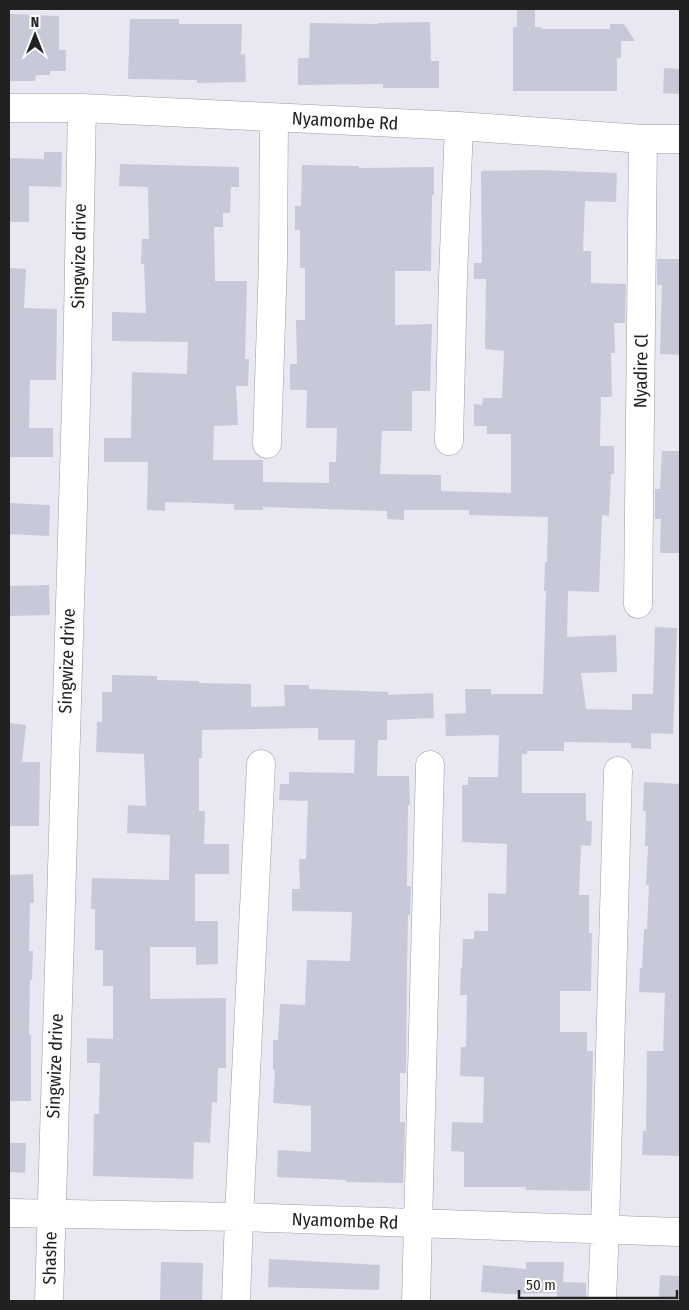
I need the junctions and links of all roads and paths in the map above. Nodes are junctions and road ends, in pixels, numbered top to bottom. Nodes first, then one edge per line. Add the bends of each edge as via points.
1 (9, 108) edge
2 (82, 108) junction
3 (274, 118) junction
4 (459, 126) junction
5 (643, 139) junction
6 (680, 139) edge
7 (449, 441) dead end
8 (266, 444) dead end
9 (638, 604) dead end
10 (261, 764) dead end
11 (430, 765) dead end
12 (618, 771) dead end
13 (9, 1212) edge
14 (51, 1214) junction
15 (239, 1217) junction
16 (419, 1224) junction
17 (605, 1229) junction
18 (680, 1232) edge
19 (49, 1301) edge
20 (236, 1301) edge
21 (416, 1301) edge
22 (602, 1301) edge

1 - 2 street, Nyamombe Rd
2 - 3 street, Nyamombe Rd
2 - 14 street, Singwize drive
3 - 4 street, Nyamombe Rd
3 - 8 street
4 - 5 street, Nyamombe Rd
4 - 7 street
5 - 6 street, Nyamombe Rd
5 - 9 street, Nyadire Cl
10 - 15 street
11 - 16 street
12 - 17 street
13 - 14 street, Nyamombe Rd
14 - 15 street, Nyamombe Rd
14 - 19 street, Shashe
15 - 16 street, Nyamombe Rd
15 - 20 street
16 - 17 street, Nyamombe Rd
16 - 21 street
17 - 18 street, Nyamombe Rd
17 - 22 street

